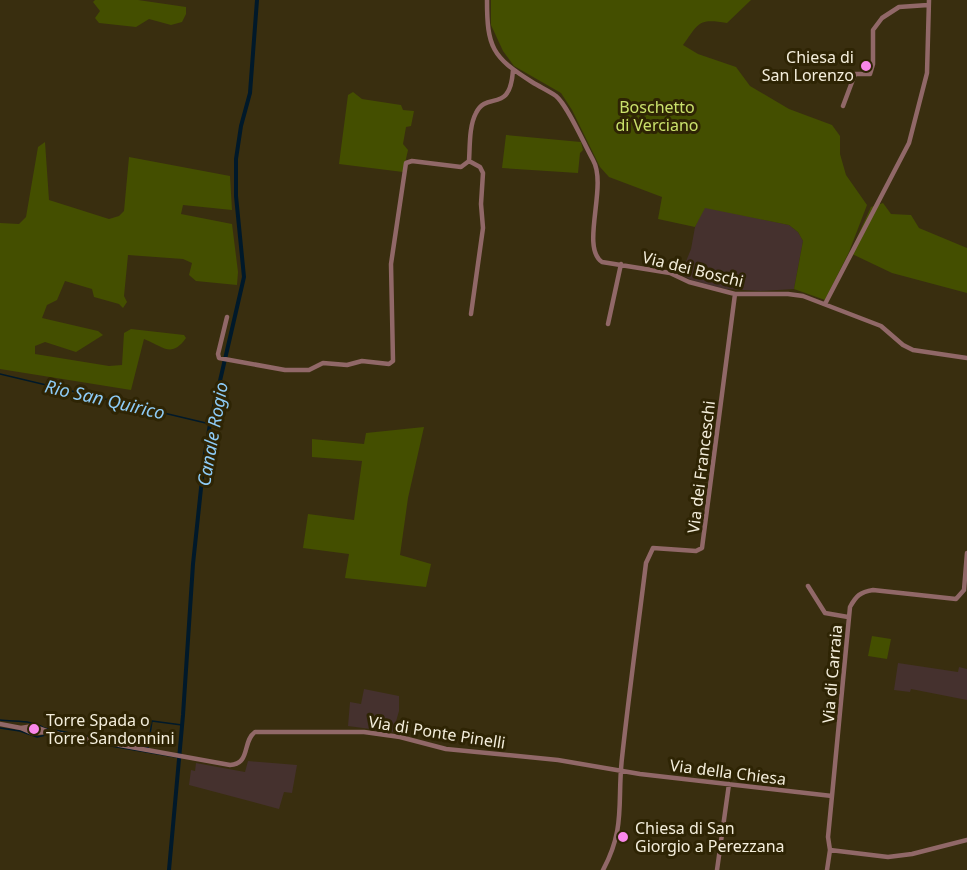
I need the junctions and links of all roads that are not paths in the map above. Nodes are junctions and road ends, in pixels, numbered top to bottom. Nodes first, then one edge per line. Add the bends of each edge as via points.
1 (487, 0) edge
2 (928, 2) edge
3 (513, 70) junction
4 (843, 106) dead end
5 (469, 161) junction
6 (621, 264) junction
7 (735, 294) junction
8 (825, 304) junction
9 (471, 314) dead end
10 (227, 317) dead end
11 (608, 324) dead end
12 (967, 358) edge
13 (967, 553) edge
14 (808, 586) dead end
15 (848, 617) junction
16 (0, 724) edge
17 (621, 770) junction
18 (729, 784) junction
19 (832, 796) junction
20 (967, 840) edge
21 (830, 850) junction
22 (603, 870) edge
23 (717, 870) edge
24 (827, 870) edge

1 - 3 street, Via dei Boschi via 490,42
2 - 4 street via 898,7 882,18 873,30 870,74 855,74
2 - 8 street via 927,73 909,143
3 - 5 street via 511,89 506,96 476,112
3 - 6 street, Via dei Boschi via 557,97 564,106 599,176 595,255 602,262
5 - 9 street via 483,173 483,236
5 - 10 street via 461,167 412,160 406,163 391,264 393,361 323,363 309,370 285,370 219,358
6 - 7 street, Via dei Boschi via 670,273
6 - 11 street
7 - 8 street, Via dei Boschi via 788,294
7 - 17 street, Via dei Franceschi via 702,548 653,548 646,562
8 - 12 street, Via dei Boschi via 880,326 913,350
13 - 15 street, Via di Carraia via 964,590 956,598 862,591
14 - 15 street via 825,613
15 - 19 street, Via di Carraia
16 - 17 street, Via di Ponte Pinelli via 32,733 48,732 236,765 243,760 255,732 364,732 446,748
17 - 18 street, Via della Chiesa
17 - 22 street via 619,826
18 - 19 street, Via della Chiesa
18 - 23 street
19 - 21 street, Via di Carraia
20 - 21 street via 888,857
21 - 24 street, Via di Carraia

